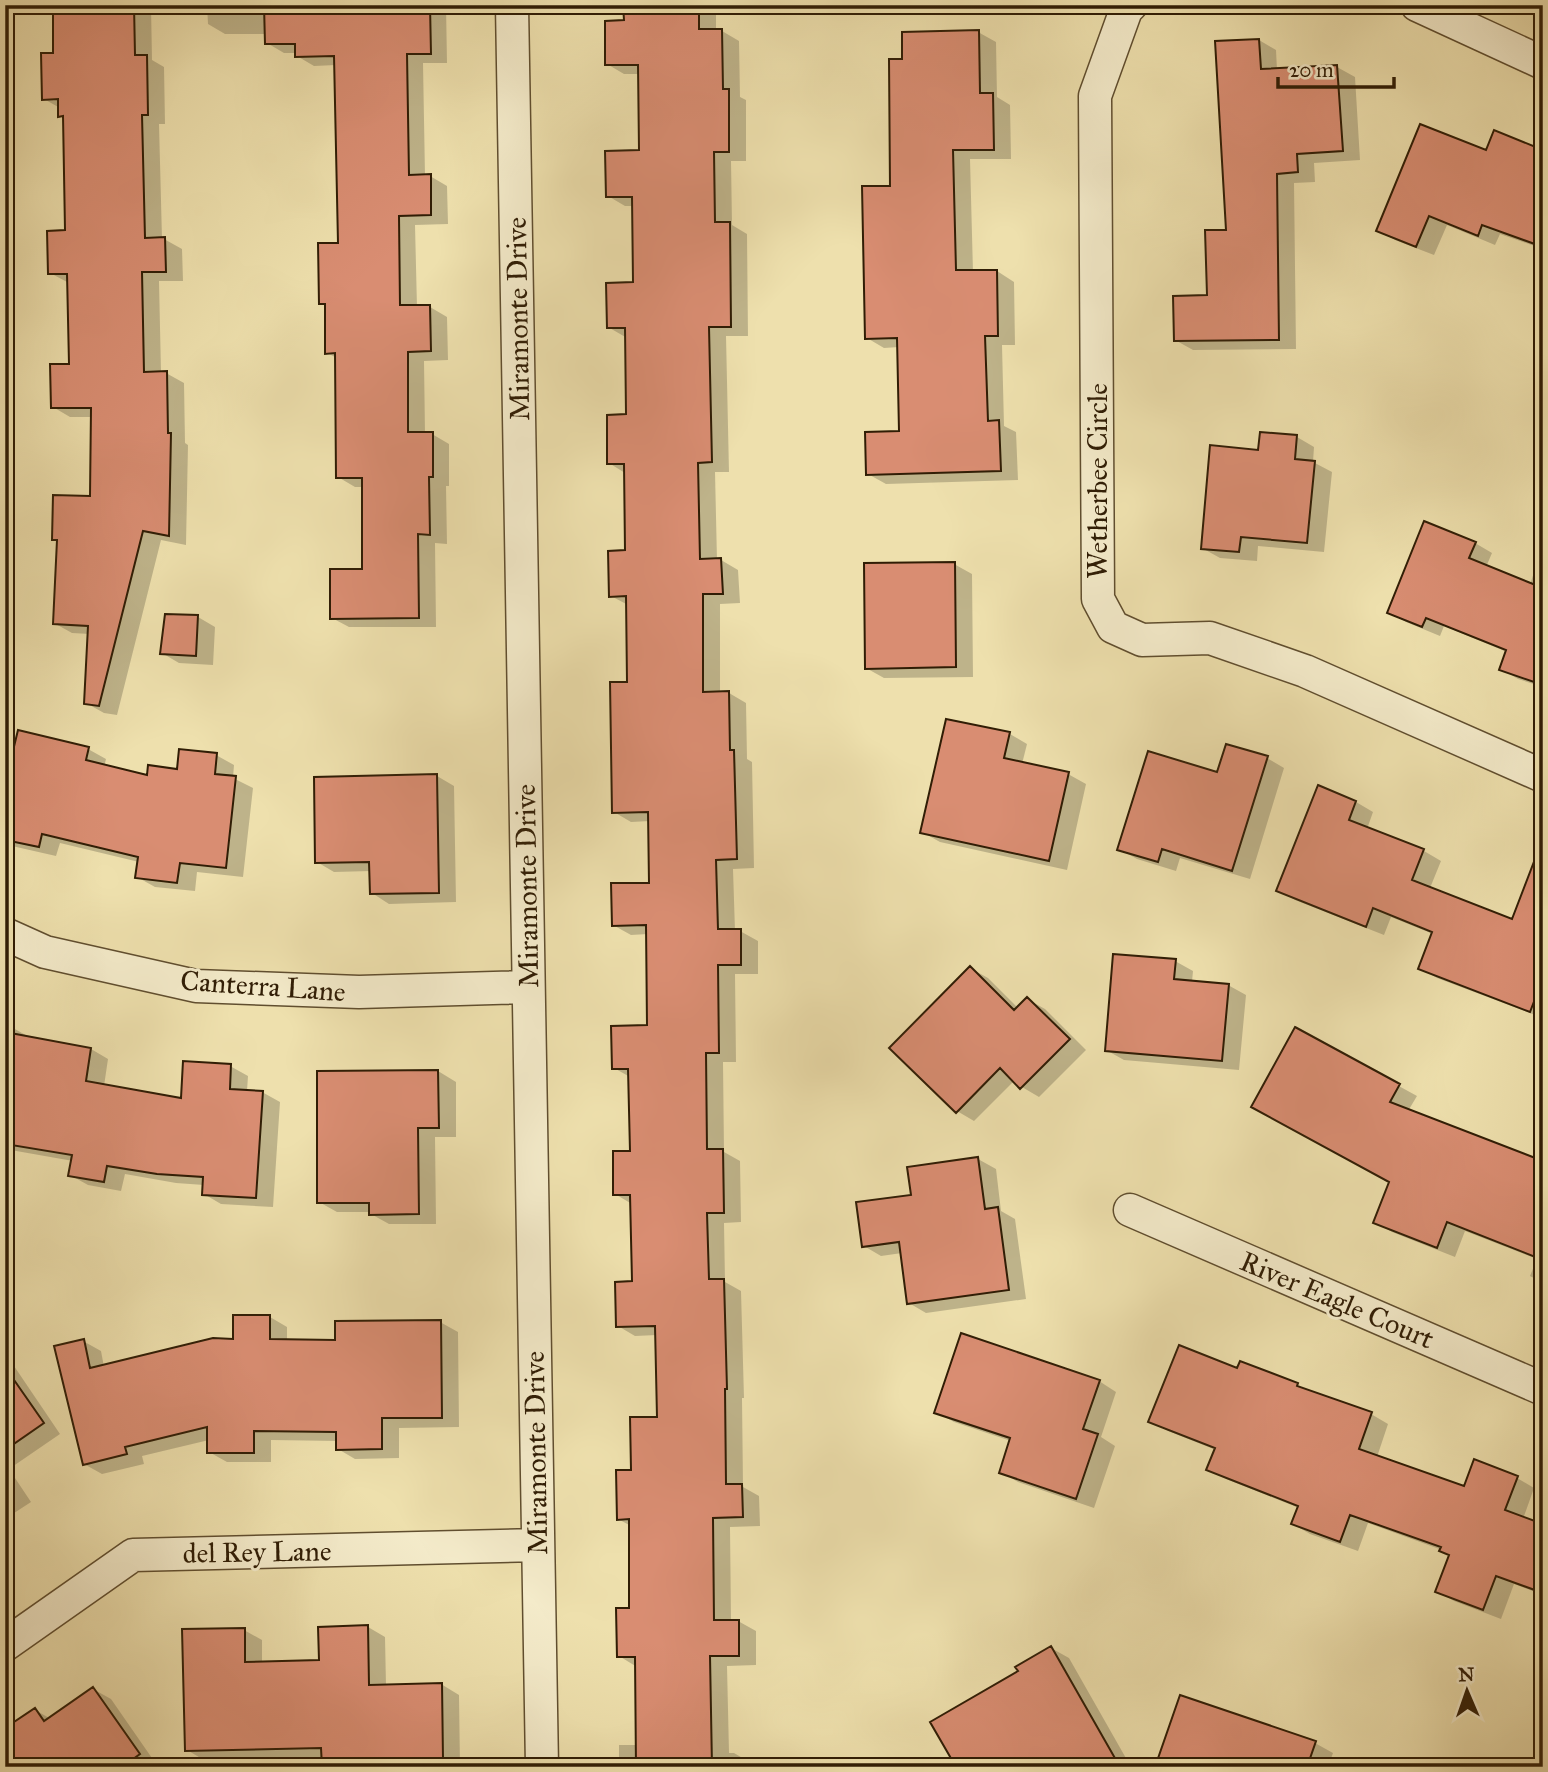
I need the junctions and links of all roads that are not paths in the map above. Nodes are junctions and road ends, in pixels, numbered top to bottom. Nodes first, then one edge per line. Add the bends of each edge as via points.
1 (512, 5) edge
2 (1131, 5) edge
3 (1418, 5) edge
4 (1543, 63) edge
5 (1543, 776) edge
6 (5, 934) edge
7 (528, 987) junction
8 (1130, 1210) dead end
9 (1543, 1389) edge
10 (538, 1545) junction
11 (5, 1645) edge
12 (542, 1767) edge

1 - 7 street, Miramonte Drive
2 - 5 street, Wetherbee Circle via 1125,10 1095,96 1098,600 1113,627 1142,640 1210,638 1305,671
3 - 4 street
6 - 7 street, Canterra Lane via 44,951 196,986 359,992
7 - 10 street, Miramonte Drive
8 - 9 street, River Eagle Court
10 - 11 street, del Rey Lane via 134,1555
10 - 12 street, Miramonte Drive

